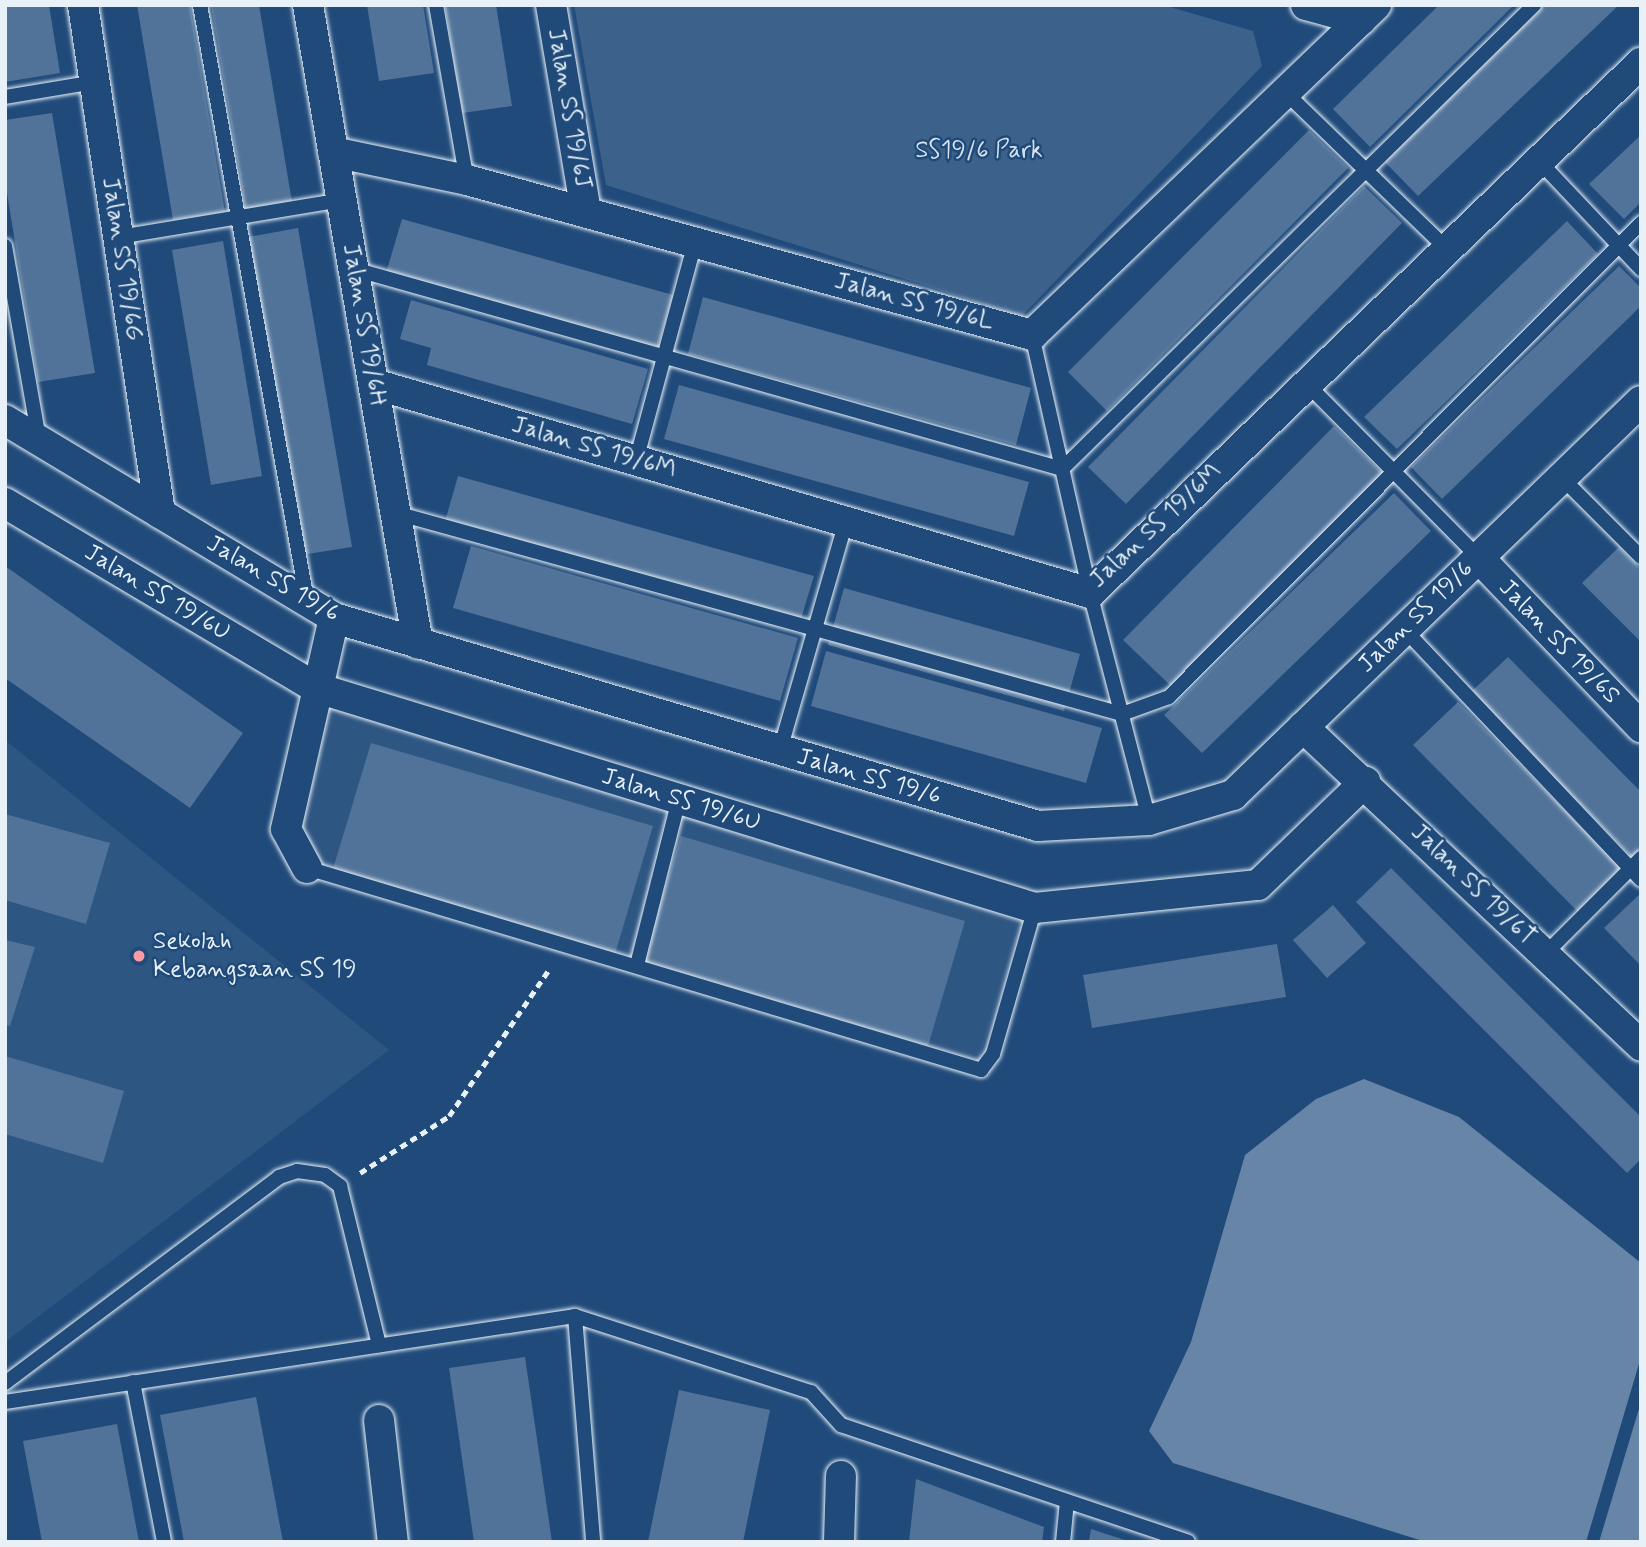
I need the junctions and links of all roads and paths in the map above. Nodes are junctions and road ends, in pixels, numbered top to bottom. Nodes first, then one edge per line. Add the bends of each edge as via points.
1 (83, 5) edge
2 (200, 5) edge
3 (308, 5) edge
4 (436, 5) edge
5 (551, 5) edge
6 (1306, 5) edge
7 (1534, 5) edge
8 (1369, 13) edge
9 (1641, 64) edge
10 (95, 82) junction
11 (1285, 92) junction
12 (5, 97) edge
13 (333, 152) junction
14 (1539, 161) junction
15 (1366, 170) junction
16 (467, 180) junction
17 (342, 200) junction
18 (586, 212) junction
19 (238, 217) junction
20 (1641, 223) edge
21 (119, 237) junction
22 (695, 242) junction
23 (1619, 245) junction
24 (5, 246) edge
25 (1447, 249) junction
26 (354, 269) junction
27 (1641, 269) edge
28 (1032, 335) junction
29 (665, 356) junction
30 (374, 384) junction
31 (1307, 384) junction
32 (1640, 402) edge
33 (5, 420) edge
34 (39, 440) junction
35 (636, 461) junction
36 (1062, 469) junction
37 (1393, 472) junction
38 (1562, 477) junction
39 (5, 503) edge
40 (160, 513) junction
41 (396, 513) junction
42 (846, 522) junction
43 (1478, 557) junction
44 (1641, 557) edge
45 (1090, 593) junction
46 (307, 602) junction
47 (334, 618) junction
48 (815, 629) junction
49 (1404, 629) junction
50 (418, 644) junction
51 (317, 688) junction
52 (1122, 714) junction
53 (1303, 727) junction
54 (1641, 727) edge
55 (780, 750) junction
56 (1366, 782) junction
57 (679, 799) junction
58 (1149, 820) junction
59 (1641, 858) edge
60 (307, 868) joint
61 (1630, 869) junction
62 (1641, 880) edge
63 (1035, 908) junction
64 (566, 944) junction
65 (1545, 954) junction
66 (637, 965) junction
67 (1641, 1046) edge
68 (340, 1185) junction
69 (575, 1315) junction
70 (379, 1345) junction
71 (133, 1382) junction
72 (5, 1383) edge
73 (5, 1402) edge
74 (379, 1420) dead end
75 (841, 1476) dead end
76 (1067, 1501) junction
77 (164, 1542) edge
78 (393, 1542) edge
79 (593, 1542) edge
80 (839, 1542) edge
81 (1063, 1542) edge
82 (1188, 1542) edge

1 - 10 street, Jalan SS 19/6G
2 - 19 lane
3 - 13 street, Jalan SS 19/6H
4 - 16 lane
5 - 18 street, Jalan SS 19/6J
6 - 8 street
7 - 15 lane
8 - 11 street
9 - 14 street, Jalan SS 19/6M
10 - 12 lane
10 - 21 street, Jalan SS 19/6G
11 - 15 lane
11 - 28 street
13 - 16 street, Jalan SS 19/6L
13 - 17 street, Jalan SS 19/6H
14 - 23 lane
14 - 25 street, Jalan SS 19/6M
15 - 25 lane
15 - 36 lane
16 - 18 street, Jalan SS 19/6L
17 - 19 lane
17 - 26 street, Jalan SS 19/6H
18 - 22 street, Jalan SS 19/6L
19 - 21 lane
19 - 46 lane
20 - 23 lane
21 - 40 street, Jalan SS 19/6G
22 - 28 street, Jalan SS 19/6L
22 - 29 lane
23 - 27 lane
23 - 37 lane
24 - 34 lane
25 - 31 street, Jalan SS 19/6M
26 - 29 lane
26 - 30 street, Jalan SS 19/6H
28 - 36 lane
29 - 35 lane
29 - 36 lane
30 - 35 street, Jalan SS 19/6M
30 - 41 street, Jalan SS 19/6H
31 - 37 lane
31 - 45 street, Jalan SS 19/6M
32 - 38 street, Jalan SS 19/6
33 - 34 street, Jalan SS 19/6
34 - 40 street, Jalan SS 19/6
35 - 42 street, Jalan SS 19/6M
36 - 45 lane
37 - 43 lane
37 - 52 lane via 1169,697
38 - 43 street, Jalan SS 19/6
38 - 44 lane
39 - 51 street, Jalan SS 19/6U
40 - 46 street, Jalan SS 19/6
41 - 48 lane
41 - 50 street, Jalan SS 19/6H
42 - 45 street, Jalan SS 19/6M
42 - 48 lane
43 - 49 street, Jalan SS 19/6
43 - 54 street, Jalan SS 19/6S
45 - 52 lane
46 - 47 street, Jalan SS 19/6
47 - 50 street, Jalan SS 19/6
47 - 51 street
48 - 52 lane
48 - 55 lane
49 - 53 street, Jalan SS 19/6
49 - 61 lane
50 - 55 street, Jalan SS 19/6
51 - 57 street, Jalan SS 19/6U
51 - 60 street via 286,830
52 - 58 lane
53 - 56 street, Jalan SS 19/6T
53 - 58 street, Jalan SS 19/6 via 1233,795
55 - 58 street, Jalan SS 19/6 via 1038,826
56 - 63 street, Jalan SS 19/6U via 1258,885
56 - 65 street, Jalan SS 19/6T
57 - 63 street, Jalan SS 19/6U
57 - 66 lane
59 - 61 lane
60 - 64 lane
61 - 62 lane
61 - 65 lane
63 - 66 lane via 993,1054 981,1070
64 - 66 lane
64 - 68 path via 449,1116
65 - 67 street, Jalan SS 19/6T
68 - 70 lane
68 - 72 lane via 309,1170 279,1177
69 - 70 lane
69 - 76 lane via 811,1392 841,1424
69 - 79 lane
70 - 71 lane
71 - 73 lane
71 - 77 lane
74 - 78 street
75 - 80 street
76 - 81 lane
76 - 82 lane

